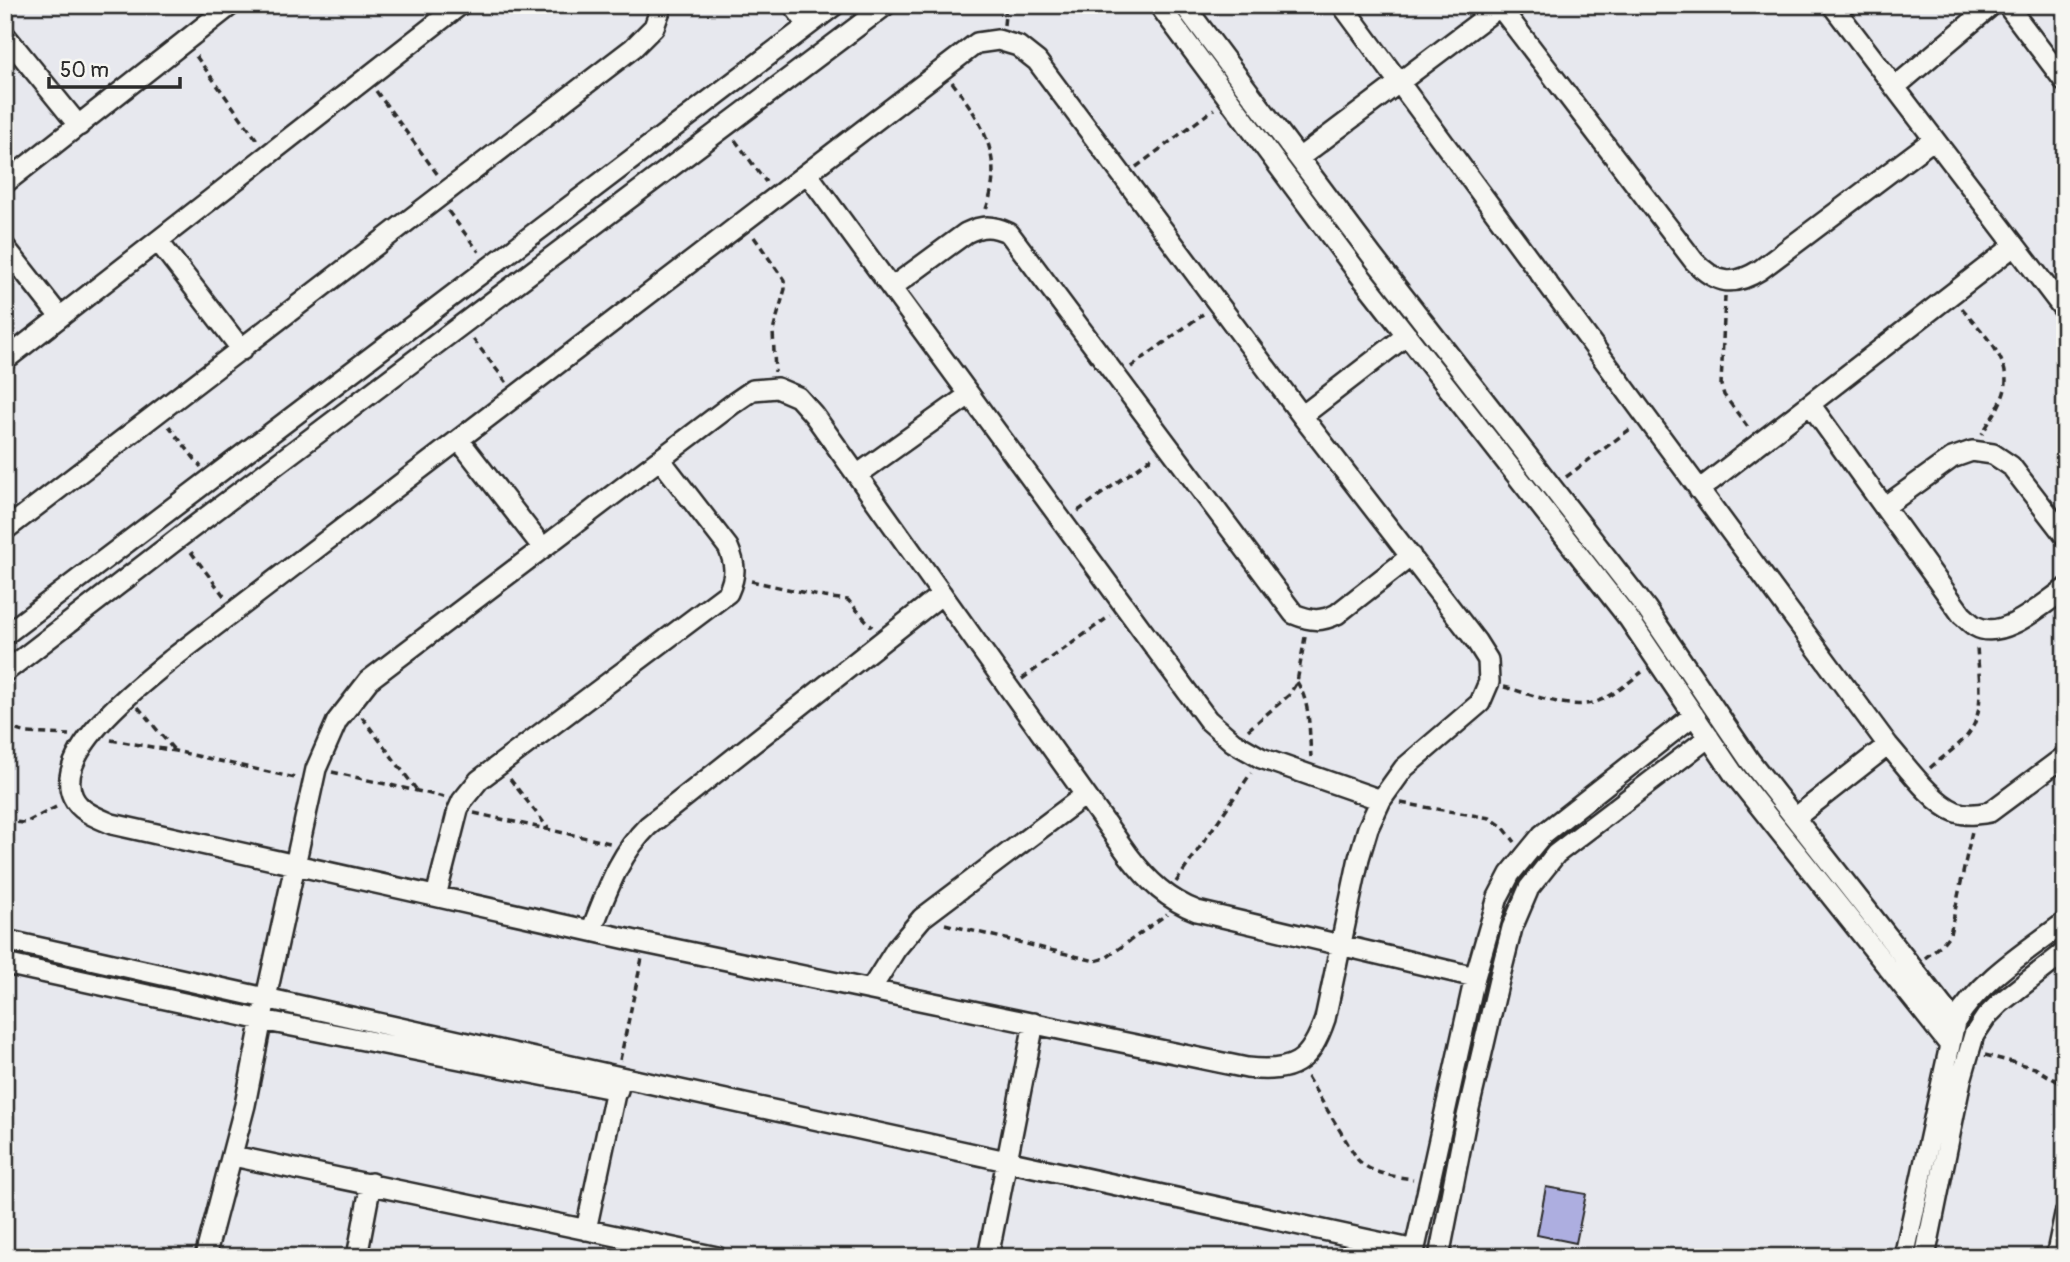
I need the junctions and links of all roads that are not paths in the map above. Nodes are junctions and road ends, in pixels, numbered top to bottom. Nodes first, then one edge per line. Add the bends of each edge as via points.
1 (231, 5) edge
2 (460, 5) edge
3 (662, 5) edge
4 (793, 5) edge
5 (886, 5) edge
6 (1159, 5) edge
7 (1184, 5) edge
8 (1342, 5) edge
9 (1832, 5) edge
10 (1992, 5) edge
11 (2007, 5) edge
12 (1501, 6) edge
13 (827, 7) edge
14 (808, 25) junction
15 (5, 34) edge
16 (844, 36) junction
17 (2065, 82) edge
18 (1398, 83) junction
19 (1895, 88) junction
20 (79, 126) junction
21 (678, 126) junction
22 (1934, 139) junction
23 (696, 150) junction
24 (1299, 158) junction
25 (807, 173) junction
26 (5, 183) edge
27 (158, 241) junction
28 (2015, 245) junction
29 (5, 247) edge
30 (1372, 256) junction
31 (1355, 268) junction
32 (891, 288) junction
33 (2065, 311) edge
34 (60, 317) junction
35 (1407, 335) junction
36 (242, 350) junction
37 (5, 360) edge
38 (969, 395) junction
39 (1810, 404) junction
40 (1301, 416) junction
41 (459, 440) junction
42 (660, 459) junction
43 (857, 475) junction
44 (1699, 490) junction
45 (1884, 507) junction
46 (5, 530) edge
47 (2065, 536) edge
48 (543, 548) junction
49 (1411, 556) junction
50 (2065, 589) edge
51 (942, 594) junction
52 (5, 635) edge
53 (5, 672) edge
54 (1694, 715) junction
55 (1709, 737) junction
56 (1888, 745) junction
57 (2065, 756) edge
58 (1750, 761) junction
59 (1733, 773) junction
60 (1085, 795) junction
61 (1381, 800) junction
62 (1795, 818) junction
63 (294, 865) junction
64 (436, 896) junction
65 (2065, 922) edge
66 (592, 931) junction
67 (5, 940) edge
68 (2038, 943) junction
69 (1340, 946) junction
70 (2059, 956) edge
71 (5, 964) edge
72 (1910, 964) junction
73 (1891, 972) junction
74 (1475, 977) junction
75 (871, 989) junction
76 (266, 998) junction
77 (262, 1020) junction
78 (1955, 1022) junction
79 (1034, 1023) junction
80 (1949, 1044) junction
81 (616, 1083) junction
82 (1442, 1120) junction
83 (1465, 1125) junction
84 (233, 1156) junction
85 (1005, 1168) junction
86 (1922, 1170) junction
87 (1942, 1174) junction
88 (371, 1183) junction
89 (2065, 1214) edge
90 (586, 1230) junction
91 (1414, 1253) edge
92 (205, 1257) edge
93 (357, 1257) edge
94 (718, 1257) edge
95 (988, 1257) edge
96 (1384, 1257) edge
97 (1439, 1257) edge
98 (1904, 1257) edge
99 (1925, 1257) edge
100 (2056, 1257) edge

1 - 20 street
2 - 27 street
3 - 36 street via 654,27 633,48
4 - 14 street
5 - 16 street
6 - 31 street
7 - 24 street
8 - 18 street
9 - 19 street
10 - 19 street
11 - 17 street
12 - 18 street
12 - 22 street via 1694,261 1707,275 1725,282 1744,280 1760,270
13 - 14 street
13 - 16 street
14 - 21 street
15 - 20 street
16 - 23 street
18 - 24 street
18 - 44 street
19 - 22 street
20 - 26 street
21 - 23 street
21 - 52 street
22 - 28 street
23 - 53 street
24 - 30 street
25 - 32 street
25 - 40 street via 977,43 998,40 1018,46 1037,61
25 - 41 street
27 - 34 street
27 - 36 street
28 - 33 street
28 - 39 street
29 - 34 street
30 - 31 street
30 - 58 street via 1646,608
31 - 35 street
32 - 38 street
32 - 49 street via 979,226 995,226 1009,233 1294,614 1308,620 1337,614
34 - 37 street
35 - 40 street
35 - 54 street via 1621,608
36 - 46 street
38 - 43 street
38 - 61 street via 1208,720 1261,758
39 - 44 street
39 - 45 street
40 - 49 street
41 - 48 street
41 - 63 street via 128,695 90,736 69,775 73,797 89,814 112,824
42 - 43 street via 754,390 777,388 798,397
42 - 48 street
42 - 64 street via 728,547 735,562 735,578 728,593 478,780 460,805
43 - 51 street
44 - 56 street
45 - 47 street via 1952,458 1972,451 1993,454 2011,466
45 - 50 street via 1962,615 1976,627 1993,631 2011,626
48 - 63 street via 369,680 351,701 337,721 315,775
49 - 61 street via 1488,660 1489,682 1480,703 1404,768
51 - 60 street
51 - 66 street via 648,826 614,873
54 - 55 street
54 - 74 street via 1524,853 1498,897
55 - 59 street
55 - 83 street via 1556,853 1529,888 1512,928
56 - 57 street via 1942,805 1975,815 1990,812
56 - 62 street
58 - 59 street
58 - 62 street
59 - 73 street
60 - 69 street via 1146,878 1173,900 1217,916
60 - 75 street via 922,918
61 - 69 street via 1359,858
62 - 72 street
63 - 64 street
63 - 76 street
64 - 66 street
65 - 68 street
66 - 75 street
67 - 76 street
68 - 70 street
68 - 78 street via 1983,985
69 - 74 street
69 - 79 street via 1316,1044 1298,1062 1273,1071
70 - 87 street via 2000,1003 1974,1035
71 - 77 street
72 - 73 street
72 - 78 street
73 - 80 street
74 - 82 street
75 - 79 street
76 - 77 street
76 - 81 street
77 - 81 street
77 - 84 street
78 - 80 street
79 - 85 street
80 - 86 street
81 - 85 street
81 - 90 street
82 - 83 street
82 - 91 street
83 - 97 street
84 - 88 street
84 - 92 street
85 - 91 street
85 - 95 street
85 - 96 street
86 - 87 street
86 - 98 street
87 - 99 street
88 - 90 street
88 - 93 street
89 - 100 street
90 - 94 street

